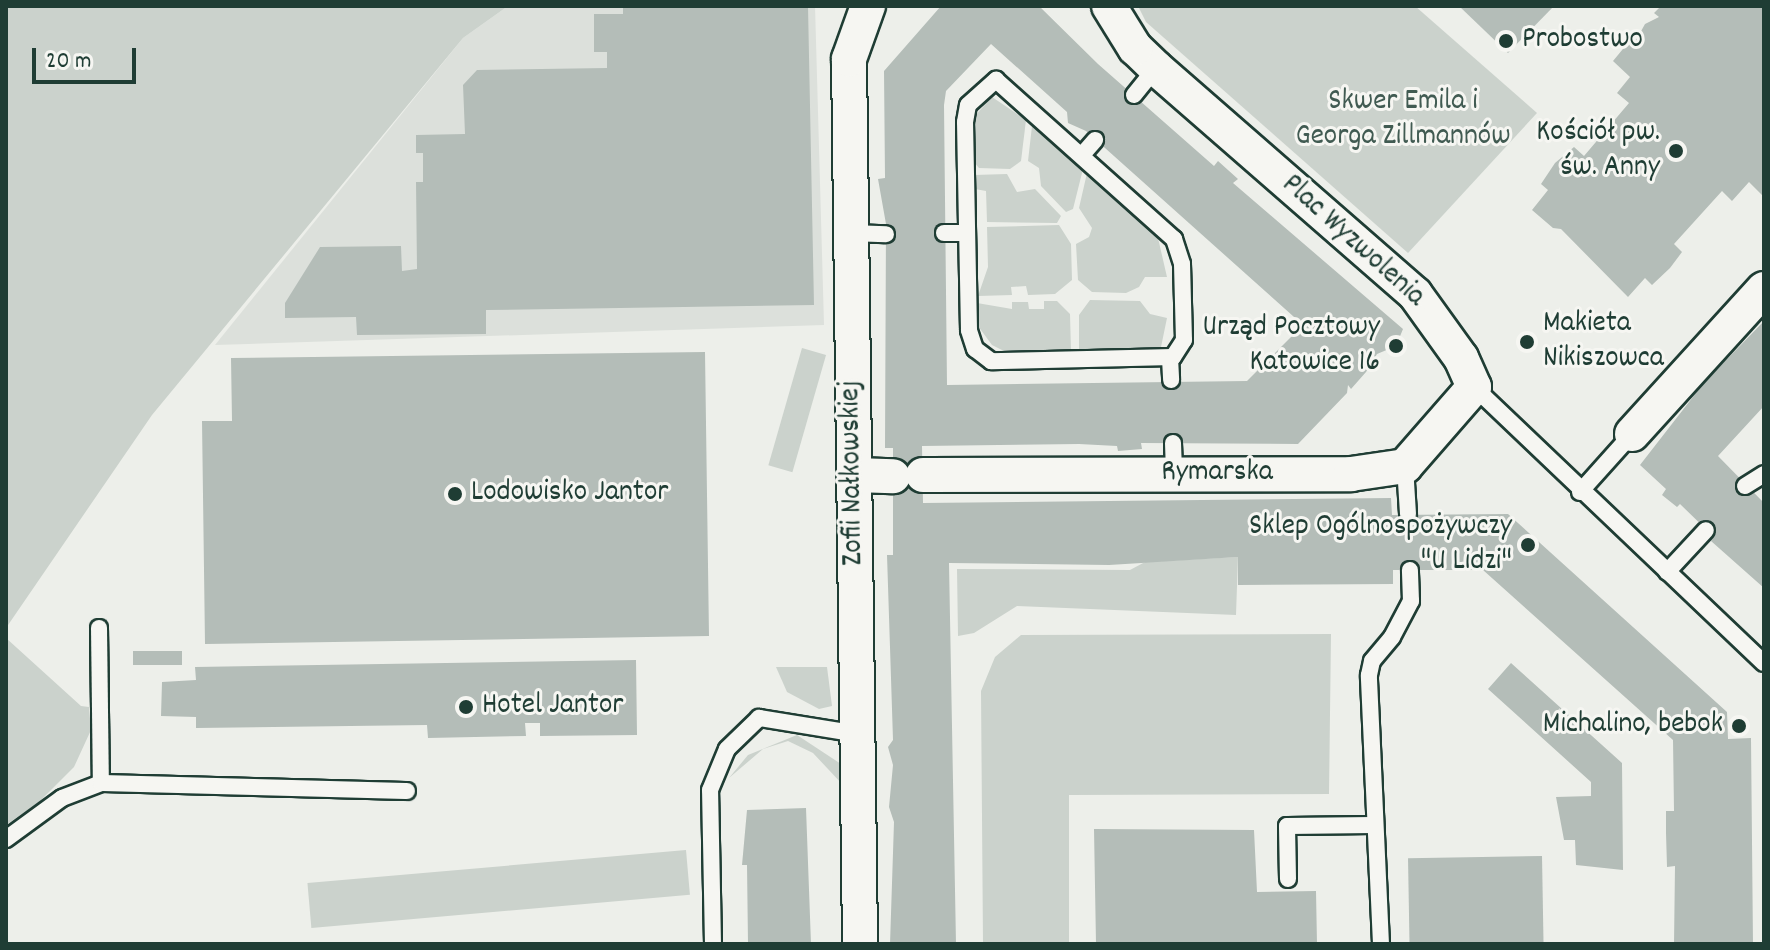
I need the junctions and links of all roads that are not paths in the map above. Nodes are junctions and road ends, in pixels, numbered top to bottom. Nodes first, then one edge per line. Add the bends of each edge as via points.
1 (868, 6) edge
2 (1109, 6) edge
3 (1156, 68) junction
4 (1134, 95) dead end
5 (1095, 140) dead end
6 (1082, 155) junction
7 (850, 233) junction
8 (944, 233) dead end
9 (967, 233) junction
10 (886, 234) dead end
11 (1764, 289) edge
12 (1170, 358) junction
13 (1171, 380) dead end
14 (1474, 387) junction
15 (1632, 434) joint
16 (1405, 466) junction
17 (1764, 474) edge
18 (855, 475) junction
19 (1745, 486) dead end
20 (1580, 492) junction
21 (1408, 514) dead end
22 (1706, 530) dead end
23 (1410, 570) dead end
24 (1667, 572) junction
25 (99, 628) dead end
26 (1764, 663) edge
27 (858, 734) junction
28 (101, 783) junction
29 (407, 791) dead end
30 (1373, 825) junction
31 (6, 839) edge
32 (1288, 879) dead end
33 (713, 944) edge
34 (860, 944) edge
35 (1381, 944) edge

1 - 7 street, Zofii Nałkowskiej via 849,59
2 - 3 street, Plac Wyzwolenia via 1135,48
3 - 4 lane
3 - 14 street, Plac Wyzwolenia via 1415,294 1461,358
5 - 6 lane
6 - 9 lane via 996,80 968,105
6 - 12 lane via 1174,239 1182,264 1184,340
7 - 10 lane
7 - 18 street, Zofii Nałkowskiej
8 - 9 lane
9 - 12 lane via 969,330 975,349 991,361
11 - 15 street via 1720,354
12 - 13 lane
14 - 16 street
14 - 20 lane, Plac Wyzwolenia
15 - 20 lane
16 - 18 street, Rymarska via 1351,474 1174,459
16 - 21 lane
17 - 19 lane
18 - 27 street, Zofii Nałkowskiej
20 - 24 lane, Plac Wyzwolenia
22 - 24 lane
23 - 30 lane via 1411,601 1372,661 1369,675
24 - 26 lane, Plac Wyzwolenia
25 - 28 lane
27 - 33 lane via 759,718 727,749 710,790
27 - 34 street, Zofii Nałkowskiej
28 - 29 lane
28 - 31 lane via 62,798
30 - 32 lane via 1287,826
30 - 35 lane

